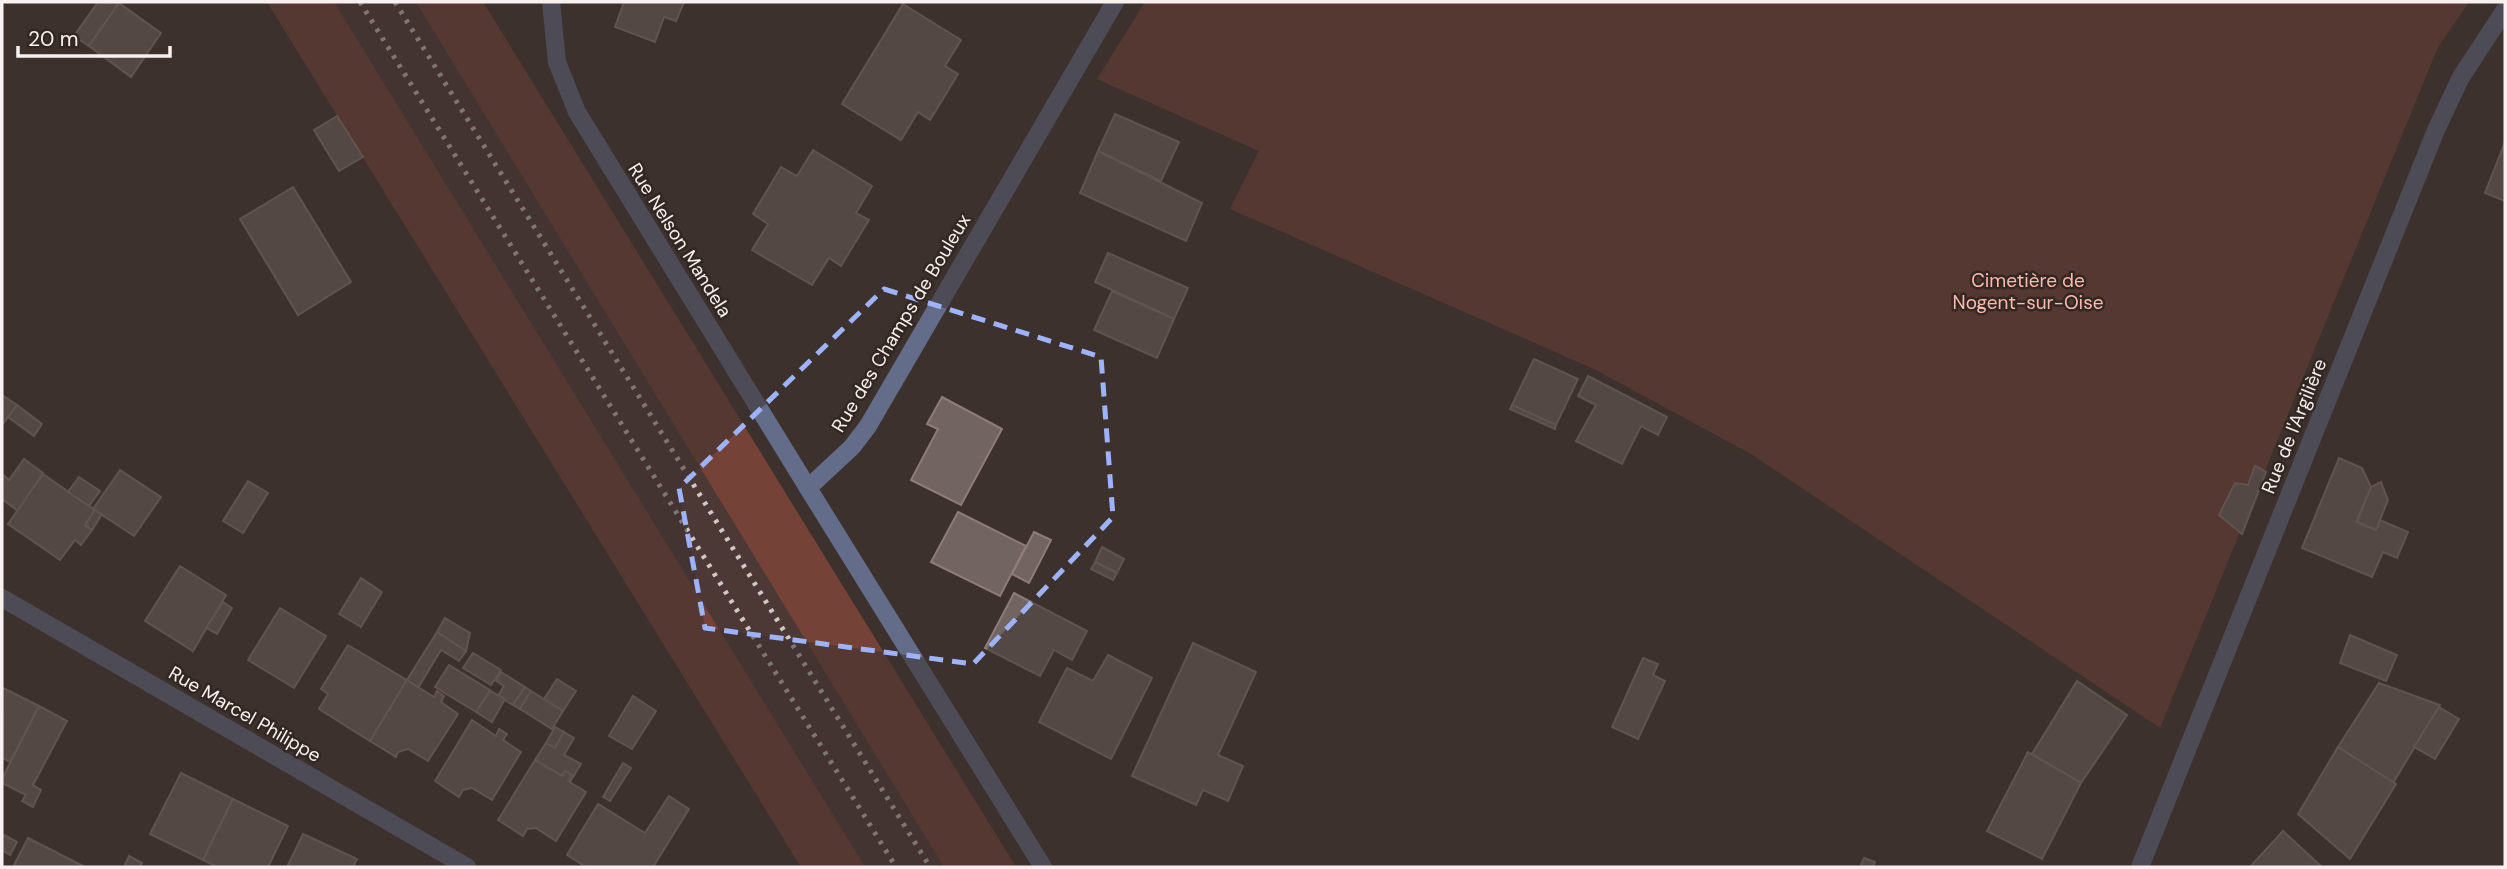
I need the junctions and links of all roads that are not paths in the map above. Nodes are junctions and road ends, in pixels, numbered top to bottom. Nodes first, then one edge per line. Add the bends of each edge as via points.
1 (551, 2) edge
2 (1115, 2) edge
3 (2505, 10) edge
4 (808, 488) junction
5 (2, 598) edge
6 (467, 867) edge
7 (1043, 867) edge
8 (2140, 867) edge

1 - 4 street, Rue Nelson Mandela via 557,62 577,112
2 - 4 street, Rue des Champs de Bouleux via 868,426
3 - 8 street, Rue de l'Argilière via 2461,77 2436,130
4 - 7 street
5 - 6 street, Rue Marcel Philippe

